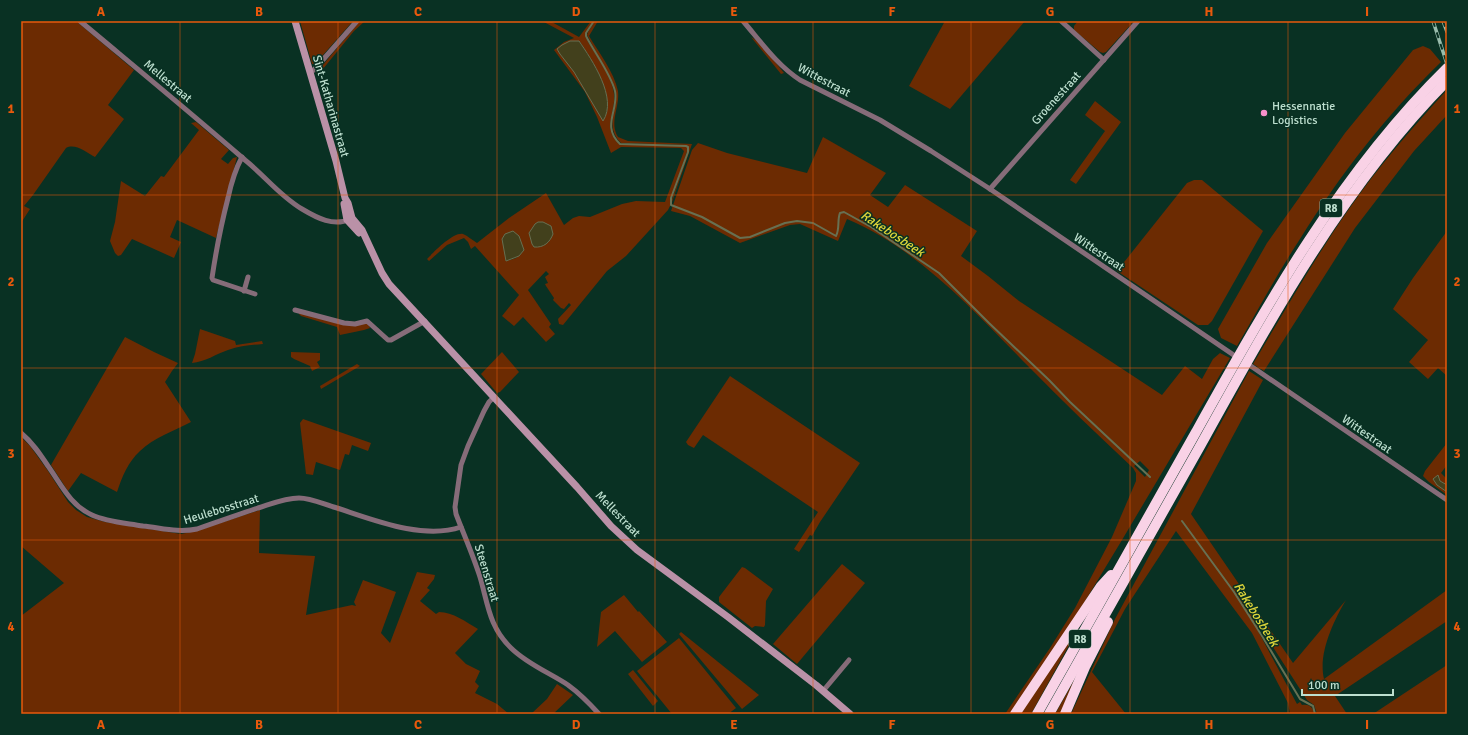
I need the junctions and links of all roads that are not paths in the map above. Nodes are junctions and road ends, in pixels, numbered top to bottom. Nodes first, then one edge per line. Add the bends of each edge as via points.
1 (80, 21) edge
2 (295, 21) edge
3 (357, 21) edge
4 (743, 21) edge
5 (1062, 21) edge
6 (1138, 21) edge
7 (1104, 60) junction
8 (1447, 68) edge
9 (310, 71) junction
10 (1447, 81) edge
11 (1438, 84) junction
12 (242, 157) junction
13 (990, 189) junction
14 (350, 219) junction
15 (248, 277) dead end
16 (244, 291) junction
17 (255, 294) dead end
18 (295, 310) dead end
19 (425, 321) junction
20 (1238, 367) junction
21 (494, 397) junction
22 (21, 433) edge
23 (1447, 500) edge
24 (461, 527) junction
25 (1123, 564) junction
26 (1130, 571) junction
27 (849, 660) dead end
28 (823, 691) junction
29 (599, 714) edge
30 (850, 714) edge
31 (1015, 714) edge
32 (1037, 714) edge
33 (1049, 714) edge
34 (1065, 714) edge

1 - 12 street, Mellestraat
2 - 9 street, Sint-Katharinastraat
3 - 9 street via 314,70
4 - 13 street, Wittestraat via 788,72 880,120
5 - 7 street
6 - 7 street, Groenestraat
7 - 13 street, Groenestraat
8 - 11 highway, R8
9 - 14 street, Sint-Katharinastraat
10 - 11 highway, R8
11 - 20 highway, R8 via 1380,141 1346,186 1301,252
12 - 14 street, Mellestraat via 283,197 302,210 323,220 338,223
12 - 16 street via 224,213 212,278
13 - 23 street, Wittestraat
14 - 19 street, Mellestraat via 368,244 389,284
15 - 16 street
16 - 17 street
18 - 19 street via 344,323 367,321 388,340
19 - 21 street, Mellestraat
20 - 25 highway, R8
20 - 26 highway, R8
21 - 24 street, Steenstraat via 484,411 461,465 455,507
21 - 28 street, Mellestraat via 611,526 637,550
22 - 24 street, Heulebosstraat via 32,443 76,505 94,516 122,523 185,531 271,504 300,498 407,529 438,532
24 - 29 street, Steenstraat via 480,578 490,616 501,637 512,649 568,685
25 - 31 highway, R8 via 1101,586
25 - 32 highway, R8
26 - 33 highway, R8
26 - 34 highway, R8 via 1123,592
27 - 28 street
28 - 30 street, Mellestraat

